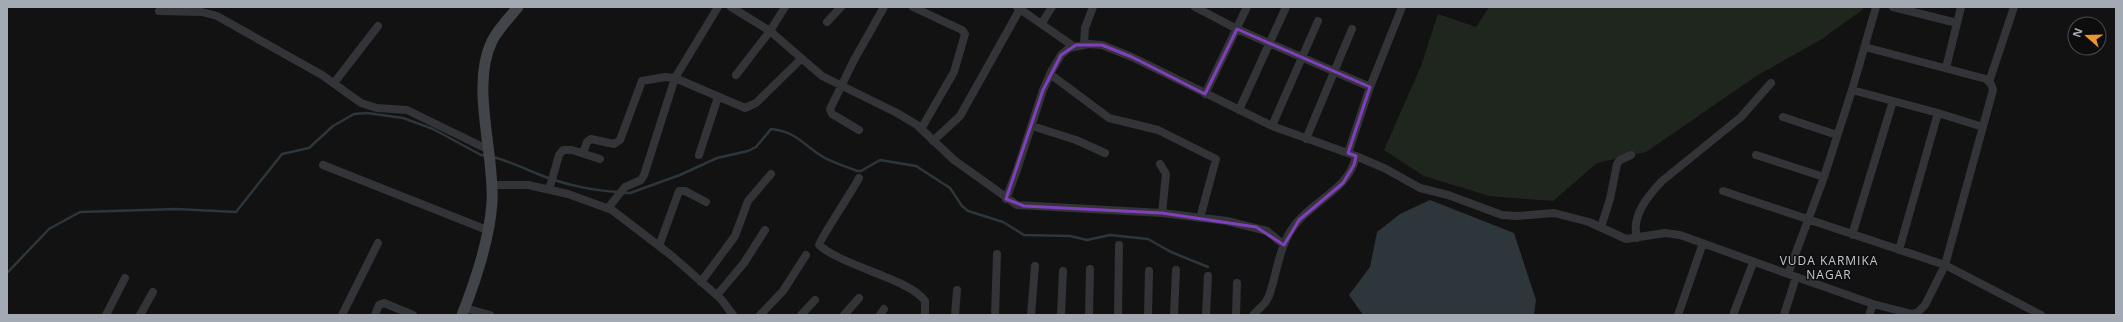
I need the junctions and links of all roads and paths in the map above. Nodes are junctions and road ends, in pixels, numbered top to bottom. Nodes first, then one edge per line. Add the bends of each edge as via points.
1 (518, 7) edge
2 (718, 7) edge
3 (731, 7) edge
4 (785, 7) edge
5 (841, 7) edge
6 (884, 7) edge
7 (913, 7) edge
8 (1052, 7) edge
9 (1093, 7) edge
10 (1195, 7) edge
11 (1247, 7) edge
12 (1286, 7) edge
13 (1402, 7) edge
14 (1876, 7) edge
15 (1893, 7) edge
16 (1961, 7) edge
17 (2014, 7) edge
18 (1019, 8) edge
19 (159, 11) dead end
20 (1318, 21) dead end
21 (827, 22) dead end
22 (1042, 23) junction
23 (1957, 23) junction
24 (378, 26) dead end
25 (1237, 29) junction
26 (1352, 30) dead end
27 (770, 31) junction
28 (1270, 43) junction
29 (1084, 44) junction
30 (1073, 46) junction
31 (1865, 47) junction
32 (1302, 57) junction
33 (801, 59) junction
34 (1946, 68) junction
35 (1334, 71) junction
36 (1050, 74) junction
37 (736, 75) dead end
38 (675, 78) junction
39 (1989, 82) junction
40 (334, 83) junction
41 (1771, 83) dead end
42 (840, 87) junction
43 (1370, 87) junction
44 (1852, 90) junction
45 (1205, 94) junction
46 (718, 97) junction
47 (1894, 101) junction
48 (1239, 110) junction
49 (1938, 113) junction
50 (1783, 117) dead end
51 (1032, 126) junction
52 (1272, 126) junction
53 (1983, 127) junction
54 (922, 129) junction
55 (860, 130) dead end
56 (1837, 135) junction
57 (1306, 139) junction
58 (933, 141) junction
59 (583, 153) junction
60 (1105, 153) dead end
61 (488, 154) junction
62 (1352, 154) junction
63 (699, 155) dead end
64 (1631, 155) dead end
65 (1756, 155) dead end
66 (600, 159) dead end
67 (1160, 164) dead end
68 (323, 165) dead end
69 (771, 174) dead end
70 (1824, 177) junction
71 (859, 178) dead end
72 (551, 182) junction
73 (492, 185) junction
74 (1723, 191) dead end
75 (1006, 198) junction
76 (706, 202) dead end
77 (608, 208) junction
78 (1162, 213) junction
79 (1200, 218) junction
80 (1807, 221) junction
81 (1601, 227) junction
82 (487, 230) junction
83 (765, 230) dead end
84 (1852, 235) junction
85 (1637, 238) junction
86 (378, 243) dead end
87 (1703, 243) junction
88 (1119, 245) dead end
89 (1284, 245) junction
90 (659, 246) junction
91 (1898, 250) junction
92 (998, 254) dead end
93 (806, 255) dead end
94 (1753, 263) junction
95 (1944, 265) junction
96 (1034, 266) dead end
97 (1090, 269) dead end
98 (1176, 270) dead end
99 (1063, 271) dead end
100 (1149, 271) dead end
101 (1788, 274) junction
102 (1208, 276) dead end
103 (1796, 277) junction
104 (125, 278) dead end
105 (701, 282) junction
106 (1237, 283) dead end
107 (957, 290) dead end
108 (153, 292) dead end
109 (717, 295) junction
110 (859, 298) dead end
111 (815, 300) dead end
112 (1873, 304) junction
113 (464, 312) edge
114 (106, 315) edge
115 (140, 315) edge
116 (342, 315) edge
117 (375, 315) edge
118 (413, 315) edge
119 (490, 315) edge
120 (734, 315) edge
121 (760, 315) edge
122 (802, 315) edge
123 (844, 315) edge
124 (925, 315) edge
125 (955, 315) edge
126 (995, 315) edge
127 (1031, 315) edge
128 (1062, 315) edge
129 (1089, 315) edge
130 (1118, 315) edge
131 (1148, 315) edge
132 (1174, 315) edge
133 (1206, 315) edge
134 (1236, 315) edge
135 (1253, 315) edge
136 (1678, 315) edge
137 (1733, 315) edge
138 (1784, 315) edge
139 (1869, 315) edge
140 (2041, 315) edge

1 - 61 street via 500,28 484,64 483,88
2 - 38 street
3 - 27 street
4 - 27 street
5 - 21 street
6 - 42 street
7 - 54 street via 962,30 965,34 954,72
8 - 22 street
9 - 29 street via 1085,28
10 - 25 street
11 - 25 street
12 - 28 street
13 - 43 street
14 - 31 street
15 - 23 street
16 - 23 street
17 - 39 street
18 - 22 street
18 - 58 street via 962,112
19 - 40 street via 202,12 217,16
20 - 32 street
22 - 30 street
23 - 34 street
24 - 40 street
25 - 28 street
25 - 45 street
26 - 35 street
27 - 33 street
27 - 37 street
28 - 32 street
28 - 48 street
29 - 30 street
29 - 45 street via 1102,45 1119,51
30 - 36 street via 1061,55
31 - 34 street
31 - 44 street
32 - 35 street
32 - 52 street
33 - 42 street
33 - 46 street via 752,105 742,107
34 - 39 street
35 - 43 street
35 - 57 street
36 - 51 street
36 - 79 street via 1112,120 1158,130 1216,159
38 - 46 street
38 - 59 street via 642,81 620,140 614,144 592,139 587,142
38 - 77 street via 644,175 641,180 620,192
39 - 53 street via 1993,86 1993,95
40 - 61 street via 361,103 377,108 407,110 428,118
41 - 85 street via 1741,118 1650,193 1636,220
42 - 54 street via 888,108
42 - 55 street via 830,112
43 - 62 street
44 - 47 street
44 - 56 street
45 - 48 street
46 - 63 street
47 - 49 street
47 - 84 street
48 - 52 street
49 - 53 street
49 - 91 street
50 - 56 street
51 - 60 street via 1070,137
51 - 75 street
52 - 57 street
53 - 95 street
54 - 58 street
56 - 70 street
57 - 62 street
58 - 75 street via 954,160
59 - 66 street
59 - 72 street via 563,150
61 - 73 street
62 - 81 street via 1420,188 1448,195 1502,215 1554,213 1582,219
62 - 89 street via 1354,165 1343,183 1299,220
64 - 81 street via 1617,164
65 - 70 street
67 - 78 street via 1166,174
68 - 82 street
69 - 105 street via 748,201 735,236
70 - 80 street
71 - 124 street via 819,245 915,292 925,301
72 - 73 street
72 - 77 street
73 - 82 street via 492,204
74 - 80 street
75 - 78 street via 1016,205 1024,206
76 - 90 street via 685,191 679,191
77 - 90 street
78 - 79 street
79 - 89 street via 1256,227
80 - 84 street
80 - 101 street
81 - 85 street via 1626,239
82 - 113 street via 482,260
83 - 109 street via 744,263
84 - 91 street
85 - 87 street via 1672,234
86 - 116 street
87 - 94 street
87 - 136 street
88 - 130 street
89 - 135 street via 1269,296 1265,304
90 - 105 street
91 - 95 street
92 - 126 street
93 - 121 street via 789,283
94 - 101 street
94 - 137 street
95 - 112 street via 1925,305 1918,312 1912,314
95 - 140 street
96 - 127 street
97 - 129 street
98 - 132 street
99 - 128 street
100 - 131 street
101 - 103 street
102 - 133 street
103 - 112 street
103 - 138 street
104 - 114 street
105 - 109 street
106 - 134 street
107 - 125 street
108 - 115 street
109 - 120 street
110 - 123 street
111 - 122 street
112 - 139 street
113 - 119 street
117 - 118 street via 379,305 384,303

